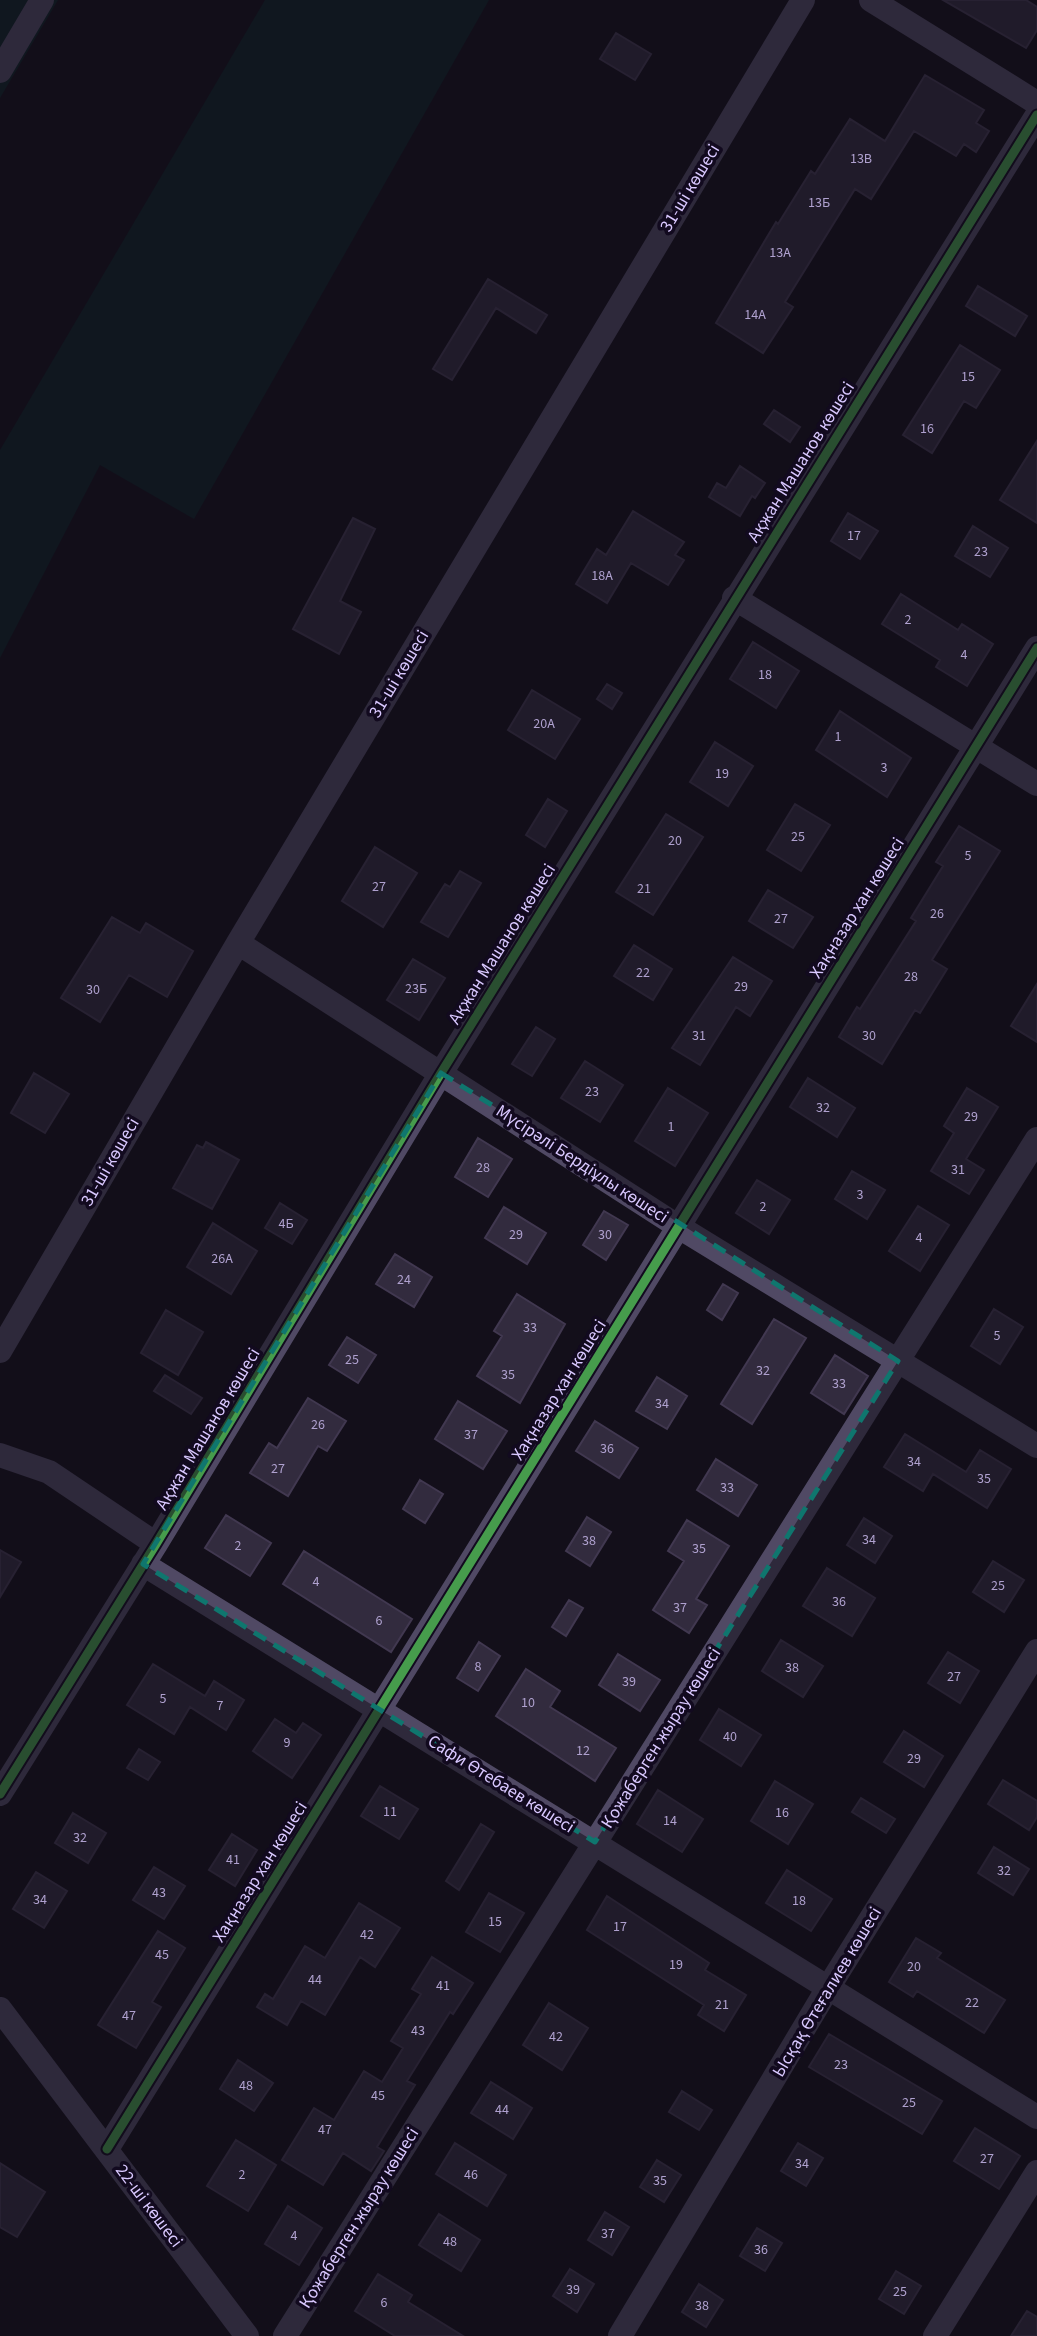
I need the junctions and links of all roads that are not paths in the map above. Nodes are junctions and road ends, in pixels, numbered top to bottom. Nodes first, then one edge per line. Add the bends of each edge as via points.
1 (42, 0) edge
2 (803, 0) edge
3 (871, 0) edge
4 (0, 71) edge
5 (1037, 103) edge
6 (1037, 115) edge
7 (734, 598) junction
8 (1037, 648) edge
9 (976, 747) junction
10 (1037, 784) edge
11 (238, 943) junction
12 (441, 1073) junction
13 (1037, 1139) edge
14 (679, 1227) junction
15 (0, 1351) edge
16 (898, 1361) junction
17 (1037, 1446) edge
18 (0, 1455) edge
19 (149, 1554) junction
20 (1037, 1651) edge
21 (379, 1709) junction
22 (0, 1794) edge
23 (595, 1842) junction
24 (828, 1988) junction
25 (0, 2009) edge
26 (1037, 2117) edge
27 (107, 2149) junction
28 (1037, 2172) edge
29 (247, 2336) edge
30 (285, 2336) edge
31 (620, 2336) edge
32 (935, 2336) edge

1 - 4 street
2 - 11 street, 31-ші көшесі
3 - 5 street
6 - 7 street, Ақжан Машанов көшесі
7 - 9 street
7 - 12 street, Ақжан Машанов көшесі
8 - 9 street, Хақназар хан көшесі
9 - 10 street
9 - 14 street, Хақназар хан көшесі
11 - 12 street, Мүсірәлі Бердіұлы көшесі
11 - 15 street, 31-ші көшесі
12 - 14 street, Мүсірәлі Бердіұлы көшесі
12 - 19 street, Ақжан Машанов көшесі
13 - 16 street, Қожаберген жырау көшесі
14 - 16 street, Мүсірәлі Бердіұлы көшесі
14 - 21 street, Хақназар хан көшесі
16 - 17 street, Мүсірәлі Бердіұлы көшесі
16 - 23 street, Қожаберген жырау көшесі
18 - 19 street, Сафи Өтебаев көшесі via 49,1472
19 - 21 street, Сафи Өтебаев көшесі
19 - 22 street, Ақжан Машанов көшесі
20 - 24 street, Ысқақ Өтеғалиев көшесі
21 - 23 street, Сафи Өтебаев көшесі
21 - 27 street, Хақназар хан көшесі
23 - 24 street, Сафи Өтебаев көшесі
23 - 30 street, Қожаберген жырау көшесі
24 - 26 street, Сафи Өтебаев көшесі
24 - 31 street, Ысқақ Өтеғалиев көшесі
25 - 27 street, 22-ші көшесі
27 - 29 street, 22-ші көшесі
28 - 32 street

